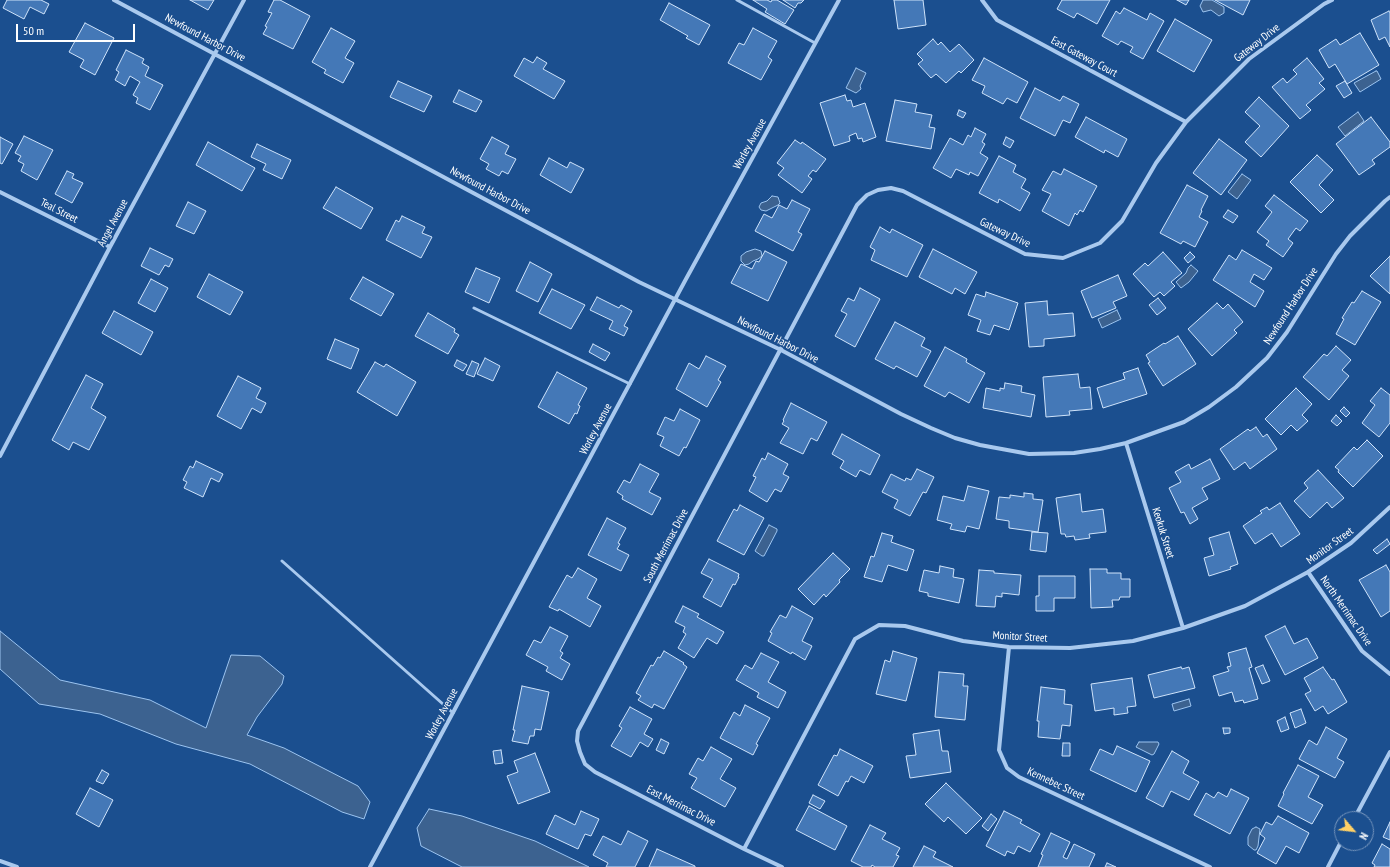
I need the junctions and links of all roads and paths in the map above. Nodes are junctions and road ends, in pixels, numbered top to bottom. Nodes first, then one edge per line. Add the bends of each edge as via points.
1 (114, 0) edge
2 (244, 0) edge
3 (737, 0) edge
4 (838, 0) edge
5 (982, 0) edge
6 (1321, 0) edge
7 (1332, 0) edge
8 (1324, 4) junction
9 (815, 43) junction
10 (215, 54) junction
11 (1186, 122) junction
12 (0, 192) edge
13 (1390, 197) edge
14 (110, 247) junction
15 (676, 300) junction
16 (474, 308) dead end
17 (781, 350) junction
18 (630, 384) junction
19 (1126, 443) junction
20 (2, 446) edge
21 (0, 456) edge
22 (1390, 507) edge
23 (282, 561) dead end
24 (1308, 572) junction
25 (1183, 628) junction
26 (1009, 647) junction
27 (1390, 674) edge
28 (453, 713) junction
29 (580, 752) joint
30 (1390, 752) edge
31 (1358, 811) edge
32 (744, 849) junction
33 (1336, 851) edge
34 (0, 861) edge
35 (17, 867) edge
36 (370, 867) edge
37 (782, 867) edge
38 (1210, 867) edge
39 (1328, 867) edge

1 - 10 street, Newfound Harbor Drive
2 - 10 street, Angel Avenue
3 - 9 lane
4 - 9 street, Worley Avenue
5 - 11 street, East Gateway Court via 997,20
6 - 8 street
7 - 8 street, Gateway Drive
8 - 11 street, Gateway Drive via 1249,59
9 - 15 street, Worley Avenue
10 - 14 street, Angel Avenue
10 - 15 street, Newfound Harbor Drive
11 - 17 street, Gateway Drive via 1156,163 1122,221 1100,243 1063,258 1024,254 903,191 891,188 867,195 857,205
12 - 14 street, Teal Street
13 - 19 street, Newfound Harbor Drive via 1350,236 1287,332 1252,373 1209,407 1184,422
14 - 20 street, Angel Avenue
15 - 17 street, Newfound Harbor Drive
15 - 18 street, Worley Avenue
16 - 18 lane
17 - 19 street, Newfound Harbor Drive via 930,428 980,445 1028,454 1051,454 1074,453
17 - 29 street, South Merrimac Drive via 578,731
18 - 28 street, Worley Avenue
19 - 25 street, Keokuk Street
20 - 21 street, Angel Avenue
22 - 24 street, Monitor Street via 1351,543
23 - 28 lane
24 - 25 street, Monitor Street via 1245,606
24 - 27 street, North Merrimac Drive via 1362,651
25 - 26 street, Monitor Street via 1133,641 1070,648
26 - 32 street, Monitor Street via 963,641 905,626 879,625 855,639
26 - 38 street, Kennebec Street via 1000,750 1007,768 1019,777
28 - 36 street, Worley Avenue
29 - 32 street, East Merrimac Drive via 585,764 595,772
30 - 31 street
32 - 37 street, East Merrimac Drive
33 - 39 street
34 - 35 street

